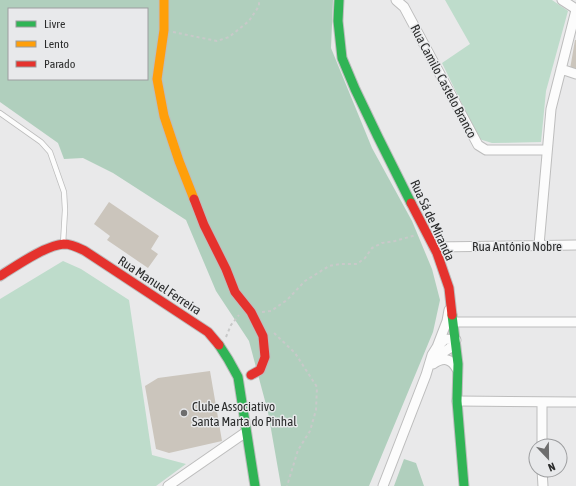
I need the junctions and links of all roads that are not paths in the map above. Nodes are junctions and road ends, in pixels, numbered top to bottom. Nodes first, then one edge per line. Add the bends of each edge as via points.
1 (164, 0) edge
2 (339, 0) edge
3 (396, 0) edge
4 (562, 0) edge
5 (576, 9) edge
6 (561, 69) junction
7 (576, 74) edge
8 (0, 114) edge
9 (547, 150) junction
10 (63, 244) junction
11 (539, 245) junction
12 (576, 245) edge
13 (434, 246) junction
14 (0, 276) edge
15 (576, 322) edge
16 (449, 323) junction
17 (456, 340) junction
18 (437, 347) junction
19 (458, 369) junction
20 (428, 371) junction
21 (251, 375) dead end
22 (457, 401) junction
23 (542, 402) junction
24 (576, 402) edge
25 (246, 432) junction
26 (542, 438) edge
27 (168, 486) edge
28 (256, 486) edge
29 (383, 486) edge
30 (464, 486) edge

1 - 21 street via 164,30 157,79 164,116 204,225 235,292 263,336 265,357 260,370
2 - 13 street, Rua Sá de Miranda via 338,21 342,58 365,110
3 - 9 street, Rua Camilo Castelo Branco via 404,7 480,146 490,150
4 - 5 street
5 - 6 street
6 - 7 street
6 - 9 street via 551,109
8 - 10 lane via 41,142 50,152 64,192
9 - 11 street
10 - 14 street via 44,250
10 - 25 street, Rua Manuel Ferreira via 71,245 91,256 208,332 222,348 238,377
11 - 12 street, Rua António Nobre
11 - 13 street, Rua António Nobre
13 - 16 street, Rua Sá de Miranda via 448,288
15 - 16 street
16 - 17 street, Rua Sá de Miranda
16 - 18 street
17 - 18 street via 446,339
17 - 19 street, Rua Sá de Miranda
17 - 20 street via 450,348 440,354
18 - 20 street
19 - 20 street via 450,360 441,360
19 - 22 street, Rua Sá de Miranda
20 - 29 street
22 - 23 street
22 - 30 street, Rua Sá de Miranda
23 - 24 street
23 - 26 street
25 - 27 street
25 - 28 street, Rua Manuel Ferreira

